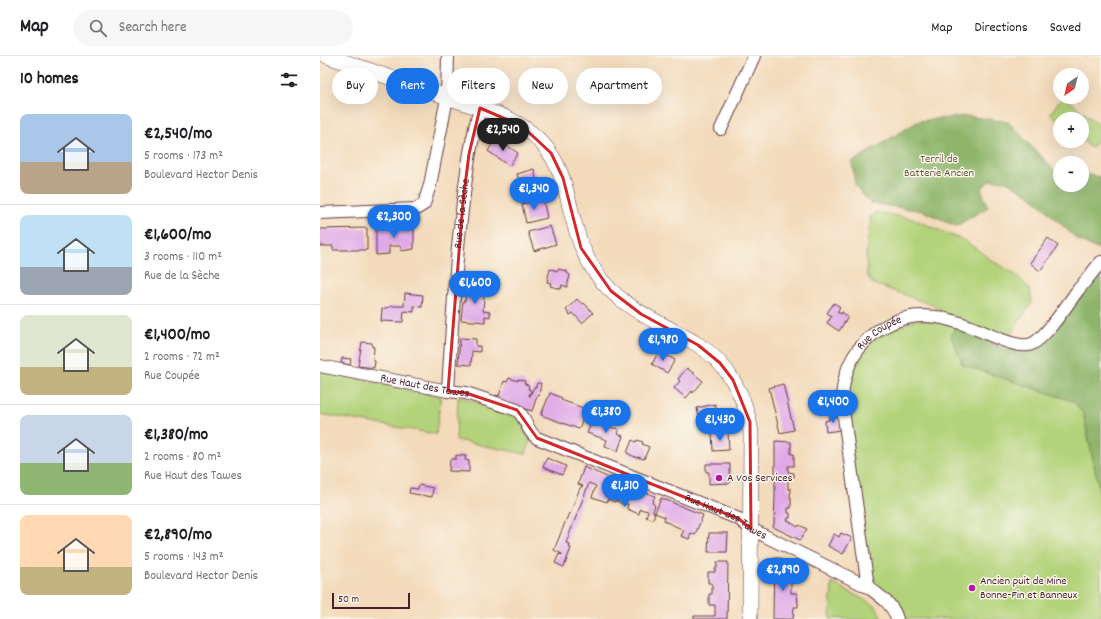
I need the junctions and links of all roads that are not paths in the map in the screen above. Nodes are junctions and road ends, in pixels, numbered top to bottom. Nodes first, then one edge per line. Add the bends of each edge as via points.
1 (327, 56) edge
2 (448, 56) edge
3 (754, 56) edge
4 (448, 68) edge
5 (447, 98) joint
6 (467, 104) edge
7 (480, 108) junction
8 (721, 129) dead end
9 (320, 213) edge
10 (1101, 262) edge
11 (320, 366) edge
12 (448, 391) junction
13 (751, 529) junction
14 (868, 587) junction
15 (750, 619) edge
16 (897, 619) edge

1 - 5 street
2 - 4 street
3 - 8 street
5 - 9 street via 424,204 416,209
6 - 7 street
7 - 12 street, Rue de la Sèche via 469,154 463,202
7 - 13 street via 522,126 551,153 563,178 581,248 606,286 636,310 709,353 733,380 747,411 751,432
10 - 14 street, Rue Coupée via 1053,324 1040,339 1029,346 1007,342 954,320 925,316 902,319 874,333 852,358 845,377 842,403
11 - 12 street, Rue Haut des Tawes
12 - 13 street, Rue Haut des Tawes via 466,393 517,410 537,438 739,519
13 - 14 street, Rue Haut des Tawes
13 - 15 street
14 - 16 street, Rue Haut des Tawes via 884,599 893,609

